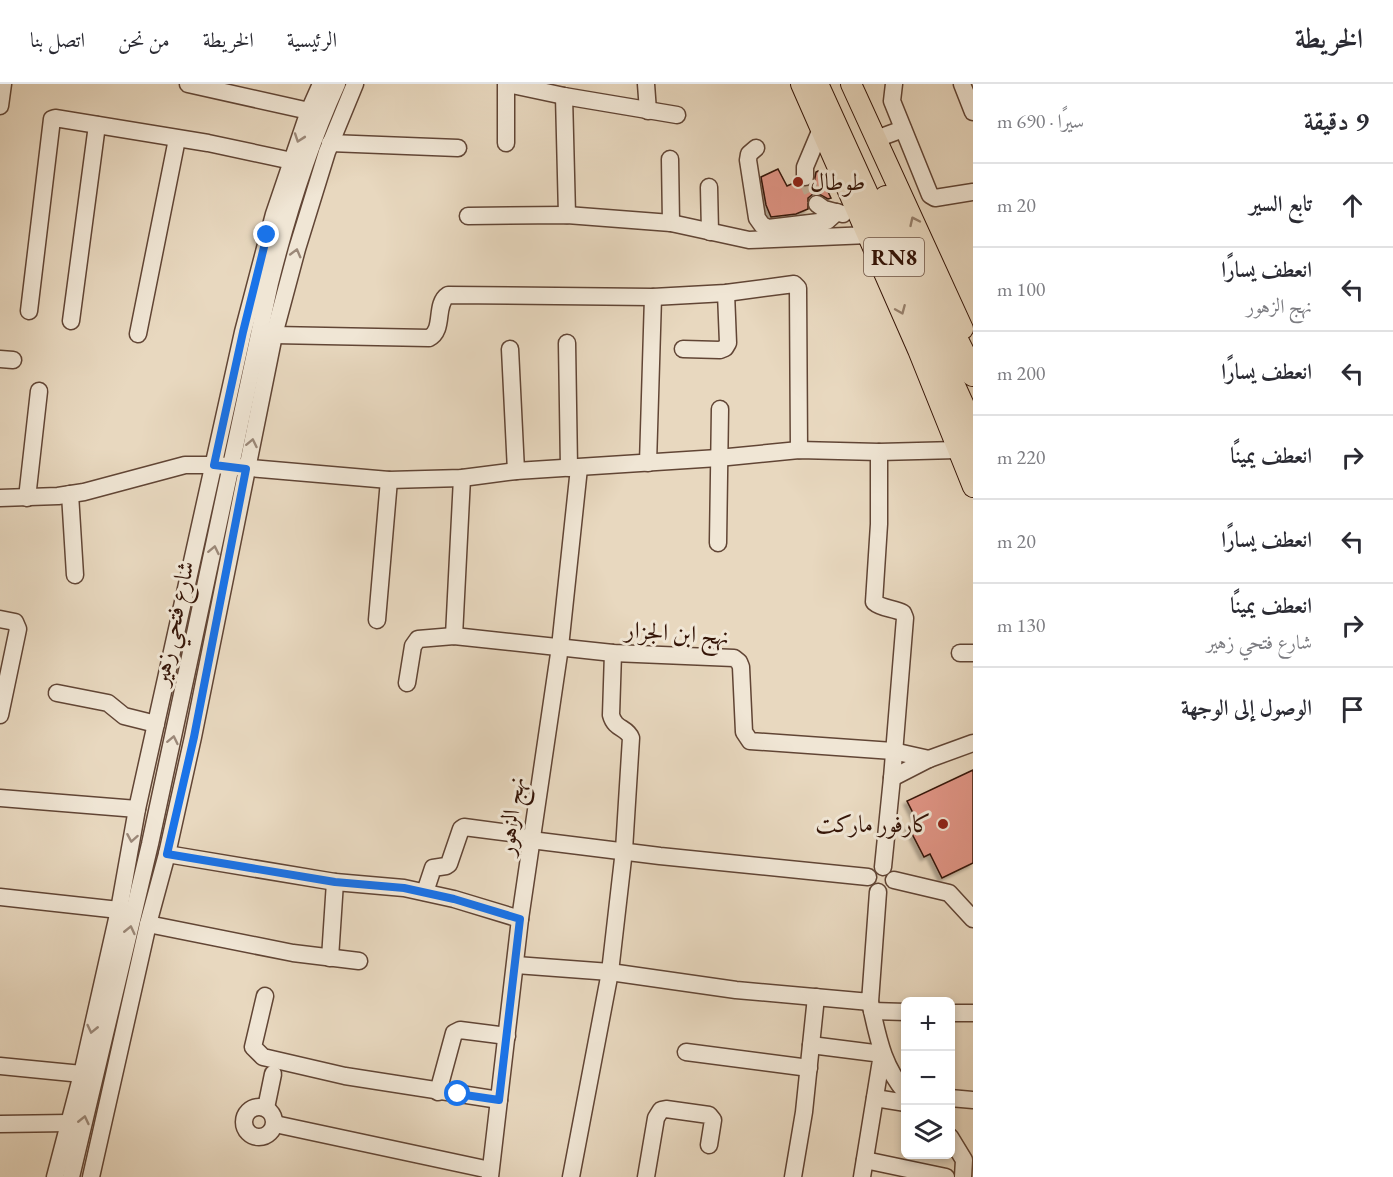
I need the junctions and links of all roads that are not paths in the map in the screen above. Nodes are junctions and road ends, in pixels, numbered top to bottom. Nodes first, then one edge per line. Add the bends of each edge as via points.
1 (3, 84) edge
2 (188, 84) edge
3 (321, 84) edge
4 (337, 84) edge
5 (355, 84) edge
6 (507, 84) edge
7 (646, 84) edge
8 (801, 84) edge
9 (816, 84) edge
10 (833, 84) edge
11 (851, 84) edge
12 (894, 84) edge
13 (962, 84) edge
14 (564, 96) junction
15 (0, 106) edge
16 (309, 111) junction
17 (648, 111) junction
18 (973, 112) edge
19 (677, 116) dead end
20 (97, 125) junction
21 (821, 129) junction
22 (903, 129) junction
23 (177, 139) junction
24 (876, 140) junction
25 (330, 143) junction
26 (506, 143) dead end
27 (756, 147) dead end
28 (458, 148) dead end
29 (670, 159) dead end
30 (292, 161) junction
31 (805, 177) tunnel mouth
32 (708, 187) dead end
33 (973, 192) edge
34 (817, 204) tunnel mouth
35 (837, 212) junction
36 (567, 215) junction
37 (468, 216) dead end
38 (670, 223) junction
39 (865, 227) junction
40 (710, 232) junction
41 (903, 236) junction
42 (726, 293) junction
43 (653, 297) junction
44 (916, 303) junction
45 (29, 311) dead end
46 (71, 321) dead end
47 (138, 334) dead end
48 (274, 335) junction
49 (567, 342) dead end
50 (510, 349) dead end
51 (683, 349) dead end
52 (973, 351) edge
53 (973, 374) edge
54 (973, 390) edge
55 (39, 391) dead end
56 (720, 410) dead end
57 (973, 430) edge
58 (799, 450) junction
59 (879, 453) junction
60 (965, 455) edge
61 (718, 458) junction
62 (648, 463) junction
63 (214, 465) junction
64 (239, 468) junction
65 (574, 468) junction
66 (516, 471) junction
67 (462, 478) junction
68 (389, 480) junction
69 (973, 487) edge
70 (70, 494) junction
71 (0, 498) edge
72 (27, 498) junction
73 (718, 543) dead end
74 (75, 576) dead end
75 (0, 619) edge
76 (377, 620) dead end
77 (454, 636) junction
78 (560, 647) junction
79 (613, 653) junction
80 (407, 683) dead end
81 (57, 693) dead end
82 (0, 715) edge
83 (156, 724) junction
84 (973, 743) edge
85 (893, 751) junction
86 (929, 759) junction
87 (892, 778) junction
88 (0, 798) edge
89 (137, 809) junction
90 (525, 837) junction
91 (624, 850) junction
92 (167, 854) junction
93 (888, 873) junction
94 (868, 877) junction
95 (335, 882) junction
96 (425, 892) junction
97 (878, 892) junction
98 (0, 897) edge
99 (118, 910) junction
100 (520, 919) junction
101 (973, 919) edge
102 (148, 924) junction
103 (330, 958) junction
104 (359, 961) dead end
105 (516, 965) junction
106 (609, 972) junction
107 (265, 996) dead end
108 (816, 998) junction
109 (871, 1007) junction
110 (901, 1011) edge
111 (955, 1013) edge
112 (973, 1013) edge
113 (507, 1036) junction
114 (811, 1045) junction
115 (686, 1052) dead end
116 (882, 1054) junction
117 (0, 1066) edge
118 (809, 1068) junction
119 (82, 1074) junction
120 (273, 1074) dead end
121 (901, 1087) edge
122 (438, 1092) junction
123 (875, 1098) junction
124 (955, 1098) edge
125 (499, 1100) junction
126 (973, 1100) edge
127 (901, 1102) edge
128 (266, 1108) junction
129 (69, 1123) junction
130 (0, 1124) edge
131 (275, 1124) junction
132 (709, 1145) dead end
133 (955, 1145) edge
134 (865, 1160) junction
135 (490, 1174) edge
136 (55, 1177) edge
137 (70, 1177) edge
138 (91, 1177) edge
139 (571, 1177) edge
140 (646, 1177) edge
141 (793, 1177) edge
142 (862, 1177) edge
143 (946, 1177) edge
144 (963, 1177) edge

1 - 15 street
2 - 16 street
3 - 16 street, شارع فتحي زهير
4 - 64 street, شارع فتحي زهير via 280,244 245,397
5 - 25 street
6 - 14 street
6 - 26 street
7 - 17 street
8 - 21 main road
9 - 44 highway, RN8
10 - 41 highway, RN8
11 - 24 main road
12 - 22 street via 892,101
13 - 18 street
14 - 17 street
14 - 36 street
16 -> 30 street, شارع فتحي زهير
17 - 19 street
20 - 23 street
20 - 45 street via 52,119
20 - 46 street
21 - 31 street via 805,167
21 - 39 main road
22 - 24 street
22 - 33 street via 932,196
23 - 30 street
23 - 47 street
52 -> 24 main road
25 - 28 street
48 -> 25 street
27 - 35 street via 748,160 757,218 762,225 768,228 817,223 827,221
29 - 38 street
30 - 63 street, شارع فتحي زهير via 261,256
32 - 40 street
34 - 35 street
35 - 39 street
36 - 37 street
36 - 38 street
38 - 40 street
39 - 40 street via 749,240
39 -> 60 main road
41 - 53 highway
41 - 54 highway, RN8
42 - 43 street
42 - 51 street via 725,348
42 - 58 street via 794,284 798,288
43 - 48 street via 448,295 443,299 436,332 429,338
43 - 62 street
44 - 57 highway, RN8
44 - 60 highway
64 -> 48 street
49 - 65 street, نهج الزهور
50 - 66 street
55 - 72 street
56 - 61 street
58 - 59 street
58 - 61 street
59 - 60 street
59 - 85 street via 874,602 900,611 904,618
60 - 69 main road
61 - 62 street
61 - 73 street
62 - 65 street
63 - 64 street
63 - 70 street via 173,467
63 - 83 street, شارع فتحي زهير
64 - 68 street
64 - 92 street via 194,737
137 -> 64 street, شارع فتحي زهير
65 - 66 street
65 - 78 street, نهج الزهور
66 - 67 street
67 - 68 street
67 - 77 street
68 - 76 street
70 - 72 street
70 - 74 street
71 - 72 street
75 - 82 street via 15,622 18,633
77 - 78 street, نهج ابن الجزار
77 - 80 street, نهج ابن الجزار via 418,639 413,646
78 - 79 street, نهج ابن الجزار
78 - 90 street, نهج الزهور
79 - 85 street, نهج ابن الجزار via 734,658 741,667 744,732 750,741
79 - 91 street via 610,715 614,724 631,738
81 - 83 street via 108,703 124,716
83 - 89 street, شارع فتحي زهير
84 - 86 street
85 - 86 street
85 - 87 street
86 - 87 street
87 - 93 street
88 - 89 street
89 -> 99 street, شارع فتحي زهير
90 - 91 street
90 - 96 street via 464,827 449,864 433,868
90 - 100 street, نهج الزهور
91 - 94 street
91 - 106 street
92 - 95 street
92 - 102 street
93 - 94 street via 873,869
93 - 97 street via 888,890
93 - 101 street via 950,893
94 - 97 street via 870,886
95 - 96 street
95 - 103 street
96 - 100 street
97 - 109 street
98 - 99 street
99 -> 119 street, شارع فتحي زهير
100 - 105 street, نهج الزهور
102 - 103 street
102 - 138 street
103 - 104 street
105 - 106 street
105 - 113 street, نهج الزهور
106 - 108 street
106 - 139 street
107 - 122 street via 253,1047 263,1057
108 - 109 street
108 - 114 street
109 - 110 street
109 - 116 street
111 - 112 street
113 - 122 street via 460,1030 454,1034
113 - 125 street, نهج الزهور
114 - 116 street
114 - 118 street
115 - 118 street
116 - 121 street
116 - 123 street
117 - 119 street
118 - 141 street
119 - 129 street, شارع فتحي زهير
120 - 128 street
122 - 125 street
123 - 127 street
123 - 134 street
124 - 126 street
125 - 135 street, نهج الزهور
128 - 131 street
128 - 131 street via 256,1107 247,1112 243,1122 247,1132 255,1137 266,1136
129 - 130 street
129 - 136 street, شارع فتحي زهير
131 - 135 street
132 - 140 street via 713,1120 709,1115 661,1110 656,1118
133 - 144 street via 963,1160
134 - 142 street
134 - 143 street

